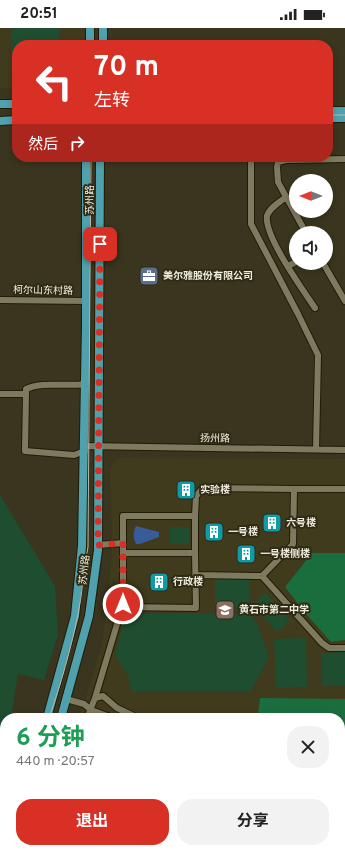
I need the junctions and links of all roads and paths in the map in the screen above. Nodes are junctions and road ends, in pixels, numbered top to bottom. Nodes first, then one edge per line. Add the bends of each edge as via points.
1 (90, 28) edge
2 (103, 28) edge
3 (90, 40) edge
4 (103, 40) edge
5 (0, 104) edge
6 (12, 104) edge
7 (333, 106) edge
8 (345, 106) edge
9 (0, 109) edge
10 (12, 109) edge
11 (333, 111) edge
12 (345, 111) edge
13 (0, 116) edge
14 (12, 116) edge
15 (333, 118) edge
16 (345, 118) edge
17 (12, 120) edge
18 (0, 121) edge
19 (333, 121) edge
20 (345, 121) edge
21 (333, 159) edge
22 (345, 159) edge
23 (86, 162) edge
24 (100, 162) edge
25 (251, 162) edge
26 (278, 162) edge
27 (286, 197) junction
28 (302, 226) edge
29 (288, 266) joint
30 (327, 270) edge
31 (0, 300) edge
32 (86, 301) junction
33 (345, 301) edge
34 (315, 308) dead end
35 (85, 384) junction
36 (0, 394) edge
37 (26, 394) junction
38 (99, 446) junction
39 (84, 449) junction
40 (316, 449) junction
41 (345, 450) edge
42 (294, 488) junction
43 (345, 489) edge
44 (195, 516) junction
45 (123, 543) junction
46 (98, 545) junction
47 (123, 553) junction
48 (195, 553) junction
49 (196, 575) junction
50 (262, 576) junction
51 (122, 607) junction
52 (345, 648) edge
53 (95, 698) junction
54 (66, 700) junction
55 (91, 710) junction
56 (48, 713) edge
57 (62, 713) edge
58 (90, 713) edge
59 (99, 713) edge
60 (128, 713) edge

1 - 3 main road
2 - 4 main road
5 - 6 main road
7 - 8 main road
9 - 10 main road
11 - 12 main road
13 - 14 main road
15 - 16 main road
17 - 18 main road
19 - 20 main road
21 - 22 street
23 - 32 main road, 苏州路
24 - 38 main road, 苏州路
25 - 40 street via 251,224 318,355
26 - 27 street via 278,182
27 - 28 street
27 - 29 street via 267,215 267,225
29 - 34 street
30 - 33 street
31 - 32 street, 柯尔山东村路
32 - 35 main road, 苏州路
35 - 37 street via 34,385 26,389
35 - 39 main road, 苏州路
36 - 37 street
37 - 39 street, 扬州路 via 25,451 74,454
38 - 39 street, 扬州路
38 - 40 street, 扬州路
38 - 46 main road, 苏州路
39 - 56 main road, 苏州路 via 82,546 75,616
40 - 41 street, 扬州路
42 - 43 street
42 - 44 street via 203,488 196,496
42 - 50 street via 293,544
44 - 45 street via 123,516
44 - 48 street
45 - 46 street
45 - 47 street
46 - 54 main road, 苏州路 via 89,616
47 - 48 street
47 - 51 street
48 - 49 street
49 - 50 street
49 - 51 street via 196,608
50 - 52 street via 322,643 329,648
51 - 53 street
53 - 55 street
53 - 60 street via 104,696 117,708
54 - 55 street via 84,704
54 - 57 main road, 苏州路
55 - 58 street
55 - 59 street

